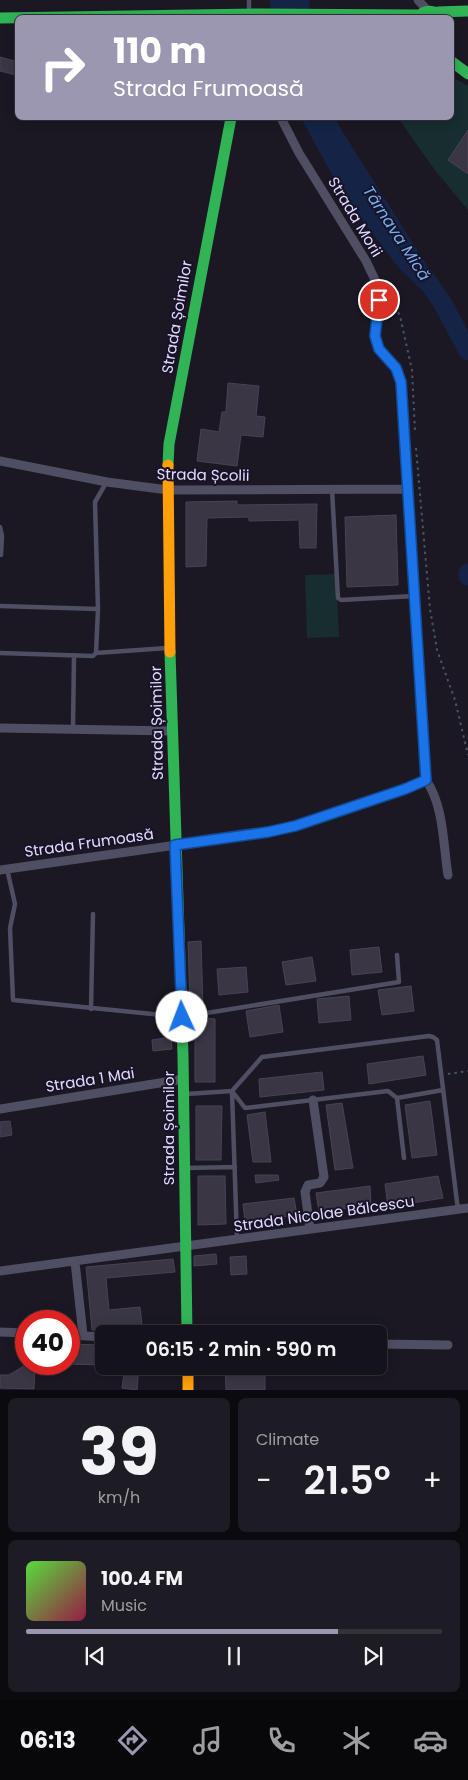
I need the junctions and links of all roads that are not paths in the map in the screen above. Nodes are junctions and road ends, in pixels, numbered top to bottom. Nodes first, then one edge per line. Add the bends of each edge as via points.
1 (249, 0) edge
2 (418, 0) edge
3 (468, 12) edge
4 (252, 15) edge
5 (356, 15) edge
6 (428, 15) edge
7 (0, 18) edge
8 (15, 18) edge
9 (454, 21) edge
10 (231, 120) edge
11 (282, 120) edge
12 (0, 461) edge
13 (107, 482) junction
14 (408, 489) junction
15 (168, 490) junction
16 (332, 490) junction
17 (0, 527) edge
18 (1, 555) edge
19 (414, 596) junction
20 (0, 606) edge
21 (98, 609) junction
22 (170, 648) junction
23 (96, 652) junction
24 (0, 653) edge
25 (74, 655) junction
26 (0, 728) edge
27 (73, 728) junction
28 (172, 731) junction
29 (426, 780) junction
30 (175, 845) junction
31 (3, 869) edge
32 (448, 875) dead end
33 (93, 914) dead end
34 (398, 955) dead end
35 (91, 1009) junction
36 (182, 1017) junction
37 (184, 1079) junction
38 (443, 1090) junction
39 (232, 1091) junction
40 (184, 1095) junction
41 (397, 1098) junction
42 (313, 1100) junction
43 (0, 1109) edge
44 (404, 1158) dead end
45 (234, 1167) junction
46 (184, 1168) junction
47 (468, 1208) edge
48 (458, 1210) junction
49 (310, 1229) junction
50 (237, 1240) junction
51 (184, 1247) junction
52 (75, 1262) junction
53 (0, 1271) edge
54 (187, 1325) edge
55 (0, 1332) edge
56 (15, 1333) edge
57 (82, 1336) joint
58 (95, 1337) edge
59 (387, 1344) edge
60 (448, 1345) dead end
61 (188, 1375) edge
62 (188, 1390) edge

1 - 4 lane
2 - 6 street
3 - 6 street
3 - 9 street
4 - 5 street
7 - 8 street
10 - 15 street, Strada Șoimilor via 169,444
11 - 14 street, Strada Morii via 376,282 379,300 375,336 379,349 396,368 401,382
12 - 13 street, Strada Școlii
13 - 15 street, Strada Școlii
13 - 21 lane via 95,502
14 - 16 street, Strada Școlii
14 - 19 street, Strada Morii
15 - 16 street, Strada Școlii
15 - 22 street, Strada Șoimilor
16 - 19 lane via 338,598
17 - 18 lane
19 - 29 street, Strada Morii
20 - 21 lane
21 - 23 lane
22 - 23 lane
22 - 28 street, Strada Șoimilor
23 - 25 lane via 93,656
24 - 25 lane
25 - 27 lane
26 - 27 street
27 - 28 street
28 - 30 street, Strada Șoimilor
29 - 30 street, Strada Frumoasă via 295,826
29 - 32 street via 434,791
30 - 31 street, Strada Frumoasă
30 - 36 street, Strada Șoimilor
31 - 35 lane, Strada Frumoasă via 15,904 10,928 13,1000
33 - 35 lane
34 - 36 lane, Strada Frumoasă via 399,982
35 - 36 lane, Strada Frumoasă
36 - 37 street, Strada Șoimilor
37 - 40 street, Strada Șoimilor
37 - 43 street, Strada 1 Mai
38 - 39 lane via 437,1040 429,1036 262,1058
38 - 41 lane
38 - 48 lane
39 - 40 lane
39 - 42 lane via 245,1108
39 - 45 lane
40 - 46 street, Strada Șoimilor
41 - 42 lane via 388,1091
41 - 44 lane
42 - 49 street via 324,1177 320,1183 308,1185 305,1192
45 - 46 lane
45 - 50 lane
46 - 51 street, Strada Șoimilor
47 - 48 street, Strada Nicolae Bălcescu
48 - 49 street, Strada Nicolae Bălcescu
49 - 50 street, Strada Nicolae Bălcescu
50 - 51 street, Strada Nicolae Bălcescu
51 - 52 street, Strada Nicolae Bălcescu
51 - 54 street, Strada Șoimilor
52 - 53 street, Strada Nicolae Bălcescu
52 - 57 street
55 - 56 street
57 - 58 street
59 - 60 street
61 - 62 street

